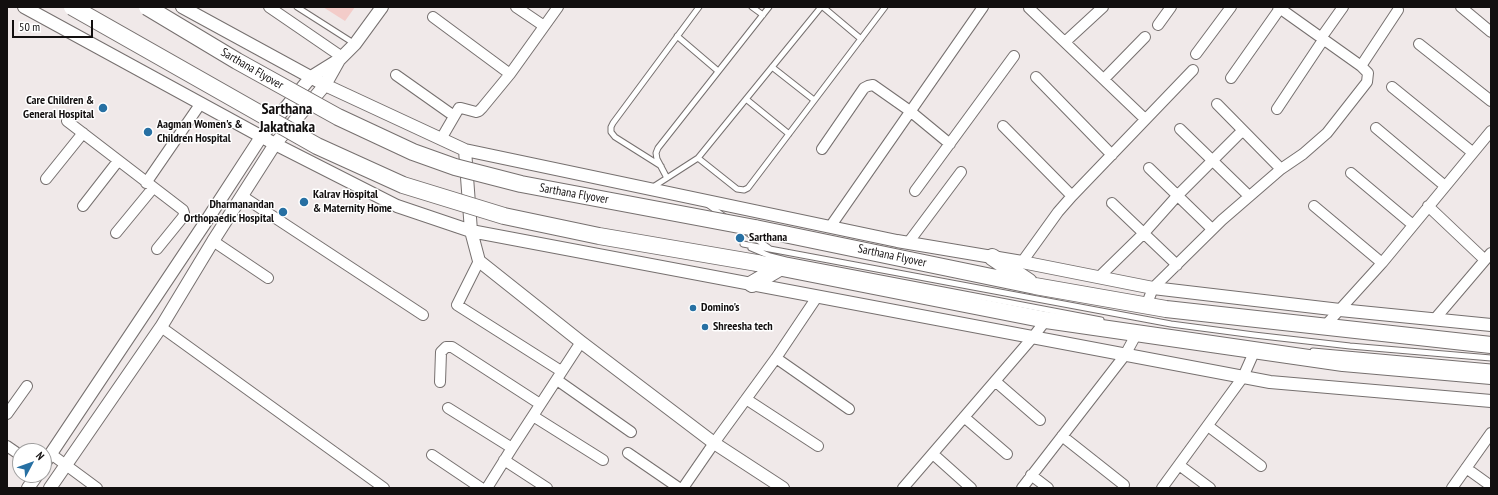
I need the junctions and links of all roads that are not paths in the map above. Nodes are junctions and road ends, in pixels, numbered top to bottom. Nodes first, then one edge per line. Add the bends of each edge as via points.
1 (24, 7) edge
2 (72, 7) edge
3 (147, 7) edge
4 (182, 7) edge
5 (268, 7) edge
6 (298, 7) edge
7 (382, 7) edge
8 (516, 7) edge
9 (558, 7) edge
10 (699, 7) edge
11 (752, 7) edge
12 (769, 7) edge
13 (822, 7) edge
14 (885, 7) edge
15 (984, 7) edge
16 (1103, 7) edge
17 (1172, 7) edge
18 (1231, 7) edge
19 (1280, 7) edge
20 (1343, 7) edge
21 (1029, 8) edge
22 (1465, 8) edge
23 (1398, 10) dead end
24 (763, 15) junction
25 (433, 18) dead end
26 (1158, 25) dead end
27 (544, 26) junction
28 (1491, 32) edge
29 (678, 36) junction
30 (1145, 38) dead end
31 (861, 39) junction
32 (1322, 39) junction
33 (1065, 42) junction
34 (355, 44) junction
35 (1419, 44) dead end
36 (1196, 54) dead end
37 (1014, 56) dead end
38 (341, 58) junction
39 (1361, 66) junction
40 (772, 67) junction
41 (1193, 70) dead end
42 (718, 71) junction
43 (510, 74) junction
44 (396, 75) dead end
45 (311, 77) junction
46 (1036, 78) dead end
47 (1231, 78) dead end
48 (1104, 79) junction
49 (325, 85) junction
50 (1392, 87) dead end
51 (746, 99) junction
52 (814, 100) junction
53 (1491, 101) edge
54 (201, 103) junction
55 (1217, 104) dead end
56 (1277, 109) dead end
57 (910, 111) junction
58 (454, 116) junction
59 (1146, 119) junction
60 (67, 121) dead end
61 (1003, 126) dead end
62 (1376, 128) dead end
63 (1180, 129) dead end
64 (1242, 131) junction
65 (1491, 131) edge
66 (82, 133) junction
67 (789, 134) junction
68 (261, 137) junction
69 (442, 139) junction
70 (275, 144) junction
71 (950, 144) junction
72 (822, 149) dead end
73 (465, 150) junction
74 (1472, 152) junction
75 (1112, 155) junction
76 (698, 158) junction
77 (1213, 160) junction
78 (118, 161) junction
79 (661, 166) junction
80 (1148, 168) dead end
81 (1281, 169) junction
82 (962, 172) dead end
83 (1351, 173) dead end
84 (667, 178) junction
85 (46, 179) dead end
86 (149, 185) junction
87 (1445, 186) junction
88 (650, 189) junction
89 (915, 191) dead end
90 (242, 196) junction
91 (1072, 196) junction
92 (1177, 196) junction
93 (1249, 196) junction
94 (700, 199) junction
95 (1112, 202) dead end
96 (83, 206) dead end
97 (1314, 206) dead end
98 (1428, 206) junction
99 (1413, 225) junction
100 (830, 227) junction
101 (1212, 230) junction
102 (471, 231) junction
103 (116, 233) dead end
104 (1144, 233) junction
105 (213, 241) junction
106 (908, 242) junction
107 (157, 249) dead end
108 (771, 249) junction
109 (992, 257) junction
110 (1488, 257) edge
111 (479, 261) junction
112 (1022, 262) junction
113 (1382, 263) junction
114 (783, 264) junction
115 (1177, 265) junction
116 (1099, 277) junction
117 (268, 278) dead end
118 (752, 284) junction
119 (1035, 286) junction
120 (1153, 288) junction
121 (817, 297) junction
122 (1146, 306) junction
123 (1340, 310) junction
124 (423, 315) dead end
125 (1046, 320) junction
126 (1434, 320) junction
127 (1108, 321) dead end
128 (1491, 324) edge
129 (161, 326) junction
130 (1324, 327) junction
131 (1137, 333) junction
132 (1033, 337) junction
133 (581, 342) junction
134 (1491, 345) edge
135 (1255, 350) junction
136 (1306, 350) dead end
137 (1125, 354) junction
138 (776, 358) junction
139 (1491, 358) edge
140 (1491, 367) edge
141 (559, 375) junction
142 (1491, 376) edge
143 (1243, 377) junction
144 (995, 381) junction
145 (440, 382) dead end
146 (27, 386) dead end
147 (746, 398) junction
148 (1491, 401) edge
149 (540, 404) junction
150 (448, 408) dead end
151 (849, 409) dead end
152 (7, 414) edge
153 (533, 416) junction
154 (964, 417) junction
155 (1040, 420) dead end
156 (1208, 426) junction
157 (631, 432) dead end
158 (1491, 433) edge
159 (1062, 436) junction
160 (714, 443) junction
161 (818, 446) dead end
162 (512, 448) junction
163 (52, 452) edge
164 (628, 453) dead end
165 (933, 454) junction
166 (1007, 454) dead end
167 (432, 455) dead end
168 (504, 460) junction
169 (603, 460) dead end
170 (52, 461) edge
171 (65, 465) junction
172 (1179, 465) junction
173 (1261, 466) dead end
174 (1466, 468) junction
175 (1031, 475) junction
176 (1124, 485) dead end
177 (1491, 486) edge
178 (50, 488) edge
179 (97, 488) edge
180 (384, 488) edge
181 (481, 488) edge
182 (487, 488) edge
183 (547, 488) edge
184 (678, 488) edge
185 (683, 488) edge
186 (784, 488) edge
187 (903, 488) edge
188 (971, 488) edge
189 (1022, 488) edge
190 (1048, 488) edge
191 (1162, 488) edge
192 (1210, 488) edge
193 (1452, 488) edge

1 - 54 street
2 - 114 main road, bridge via 317,146 403,185 504,216 599,236 757,263
3 - 119 main road, Sarthana Flyover, bridge via 338,117 413,152 455,167 521,184 755,228
4 - 45 street
5 - 38 street
6 - 34 lane
7 - 34 street
8 - 27 street
9 - 27 street
10 - 29 lane
11 - 24 lane
12 - 24 lane
13 - 31 lane
13 - 40 lane
14 - 31 lane
15 - 57 street
16 - 33 street
17 - 26 street
18 - 36 street
19 - 32 street
19 - 47 street
20 - 32 street
21 - 33 street
22 - 28 street
23 - 39 street
24 - 42 lane
25 - 43 street
27 - 43 street
29 - 42 lane
29 - 79 lane via 611,128 615,137
30 - 48 street
31 - 52 lane
32 - 39 street
32 - 56 street
33 - 48 street
34 - 38 street
35 - 53 street
37 - 71 street
38 - 45 street
38 - 49 street
39 - 81 street via 1368,73 1367,82 1327,133
40 - 51 lane
40 - 52 lane
41 - 59 street
42 - 79 lane via 658,148 656,153
43 - 58 street via 479,111 459,108
44 - 58 street
45 - 49 street
45 - 68 street
46 - 75 street
48 - 59 street
49 - 69 street
49 - 70 street
50 - 74 street
51 - 67 lane
51 - 76 lane
52 - 67 lane
54 - 68 street
54 - 86 street
55 - 64 street
57 - 71 street
57 - 72 street via 873,85 868,86 864,88
57 - 100 street
58 - 69 street
59 - 75 street
60 - 66 street
61 - 91 street
62 - 87 street
63 - 77 street
64 - 77 street
64 - 81 street
65 - 74 street
66 - 78 street
66 - 85 street
67 - 76 lane via 744,190 738,189
68 - 70 street
68 - 163 street
69 - 73 street
70 - 90 street
70 - 102 street via 397,206
71 - 89 street
73 - 88 street
73 - 102 street
74 - 87 street
75 - 91 street
76 - 84 lane
77 - 92 street
77 - 93 street
78 - 86 street
78 - 96 street
79 - 84 lane
80 - 92 street
81 - 93 street
82 - 106 street
83 - 99 street
84 - 88 lane
86 - 103 street
86 - 107 street via 184,213 183,218
87 - 98 street
88 - 94 street
90 - 105 street
90 - 124 street
91 - 112 street
92 - 101 street
92 - 104 street
93 - 101 street
94 - 100 street
94 - 108 lane
95 - 104 street
97 - 113 street
98 - 99 street
98 - 110 street
99 - 113 street
100 - 106 street
101 - 115 street
102 - 111 street
102 - 118 street
104 - 115 street
104 - 116 street
105 - 117 street
105 - 129 street
106 - 109 street
108 - 114 lane via 743,244
108 - 139 lane via 1171,324 1350,346
109 - 112 street
109 - 119 main road
110 - 126 street
111 - 133 street
111 - 141 street via 457,305
112 - 116 street
113 - 123 street
114 - 118 main road
114 - 125 main road
114 - 127 lane
115 - 120 street
116 - 120 street
118 - 121 street
119 - 122 main road, Sarthana Flyover
120 - 122 street
120 - 123 street
121 - 132 street
121 - 138 street
122 - 130 main road, Sarthana Flyover
123 - 126 street
123 - 130 street
125 - 131 main road
125 - 132 street
126 - 128 street
129 - 171 street
129 - 180 street
130 - 134 main road, Sarthana Flyover
131 - 135 main road
131 - 137 street
132 - 137 street
132 - 144 street
133 - 141 street
133 - 160 street
135 - 142 main road via 1343,363
135 - 143 street
136 - 140 lane
137 - 143 street
137 - 159 street
138 - 147 street
138 - 151 street
141 - 149 street
141 - 157 street
143 - 148 street via 1270,382
143 - 156 street
144 - 154 street
144 - 155 street
145 - 149 street via 442,352 446,347 452,347
146 - 152 street
147 - 160 street
147 - 161 street
149 - 153 street
150 - 162 street
153 - 162 street
153 - 169 street
154 - 165 street
154 - 166 street
156 - 172 street
156 - 173 street
158 - 174 street
159 - 175 street
159 - 176 street
160 - 185 street
160 - 186 street
162 - 168 street
164 - 184 street
165 - 187 street
165 - 188 street
167 - 181 street
168 - 182 street
168 - 183 street
170 - 171 street
171 - 178 street
171 - 179 street
172 - 191 street
172 - 192 street
174 - 177 street
174 - 193 street
175 - 189 street
175 - 190 street

